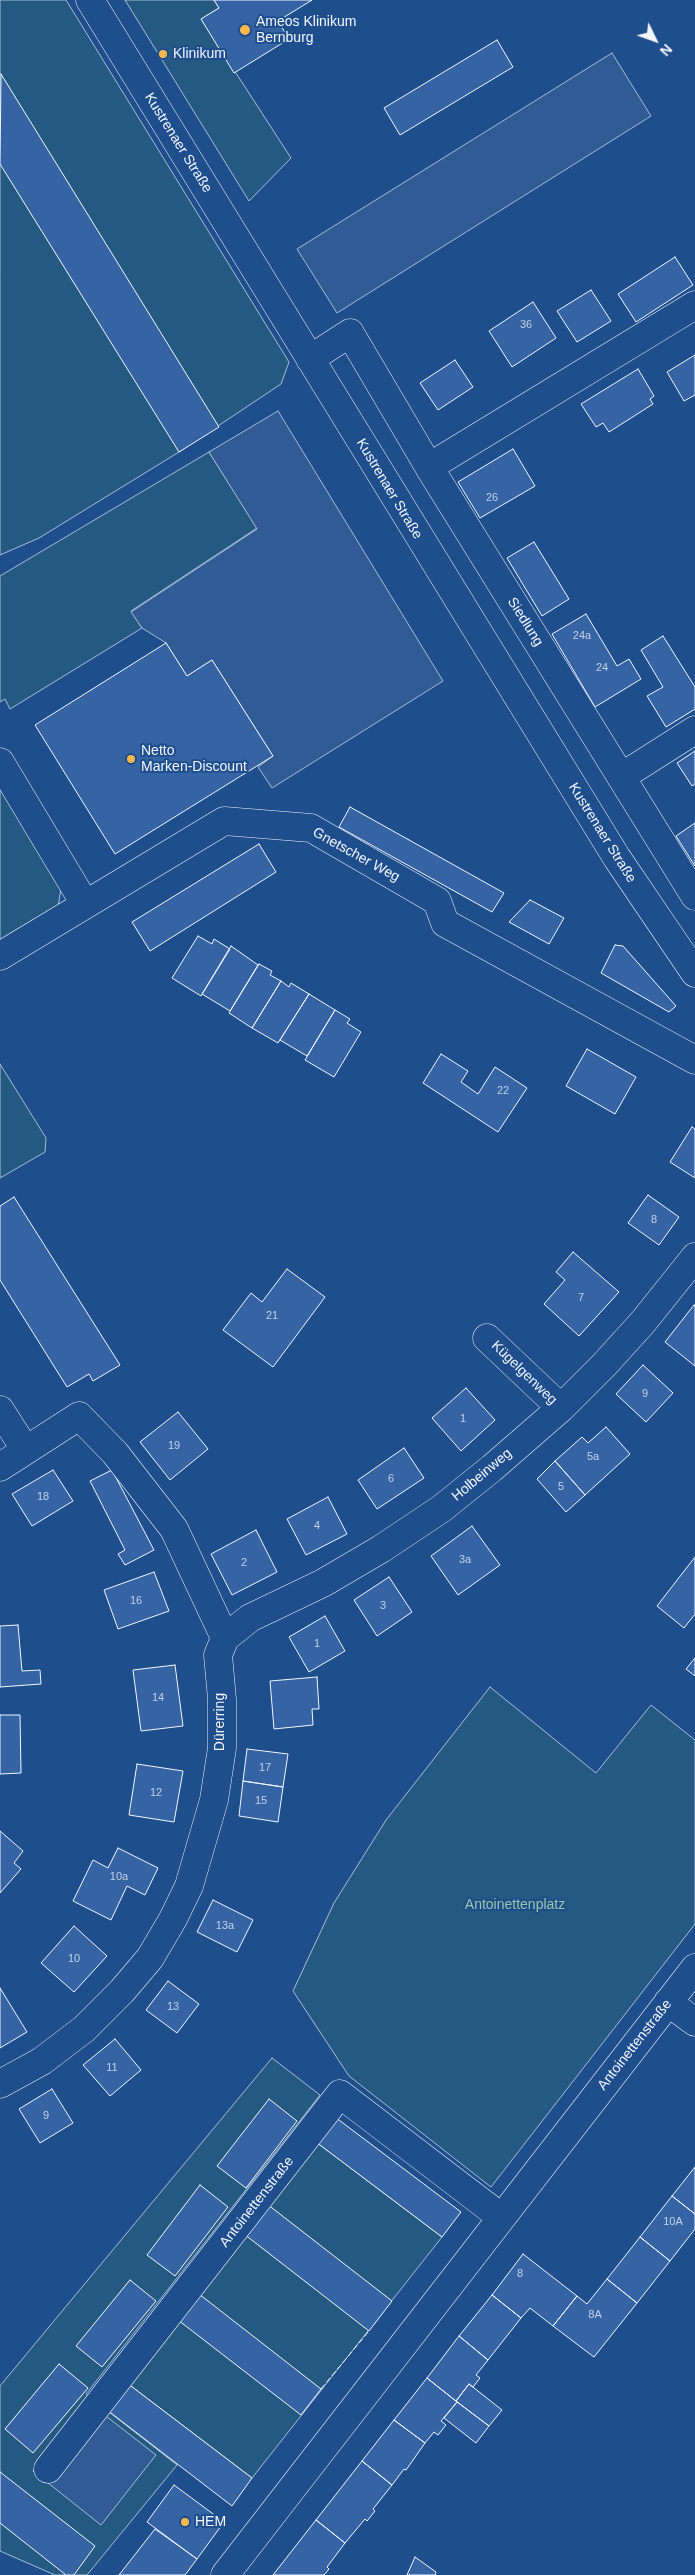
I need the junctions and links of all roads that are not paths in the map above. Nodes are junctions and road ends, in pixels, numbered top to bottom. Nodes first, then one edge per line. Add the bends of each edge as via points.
1 (90, 0) edge
2 (695, 305) edge
3 (310, 359) junction
4 (430, 467) junction
5 (695, 730) edge
6 (0, 762) edge
7 (621, 777) junction
8 (695, 896) edge
9 (85, 904) junction
10 (0, 956) edge
11 (695, 973) edge
12 (695, 1060) edge
13 (695, 1257) edge
14 (487, 1338) dead end
15 (561, 1408) junction
16 (0, 1410) edge
17 (25, 1449) junction
18 (0, 1468) edge
19 (225, 1638) junction
20 (695, 1968) edge
21 (668, 2002) junction
22 (695, 2022) edge
23 (0, 2084) edge
24 (501, 2217) junction
25 (48, 2469) dead end
26 (225, 2575) edge

1 - 3 street, Kustrenaer Straße
2 - 4 street
3 - 4 street, Siedlung via 350,333
3 - 11 street, Kustrenaer Straße via 617,858
4 - 7 street, Siedlung
5 - 7 street
6 - 9 street
7 - 8 street, Siedlung
9 - 10 street, Gnetscher Weg
9 - 12 street, Gnetscher Weg via 224,821 311,828 437,901 445,923
13 - 15 street, Holbeinweg via 644,1322
14 - 15 street, Kügelgenweg
15 - 19 street, Holbeinweg via 441,1509 323,1583 250,1618
16 - 17 street
17 - 18 street
17 - 19 street via 79,1416 115,1452 174,1529
19 - 23 street, Dürerring via 218,1655 222,1748 214,1800 192,1878 173,1920 150,1958 84,2029 42,2061
20 - 21 street, Antoinettenstraße
21 - 22 street
21 - 24 street, Antoinettenstraße
24 - 25 street, Antoinettenstraße via 340,2094
24 - 26 street, Antoinettenstraße

